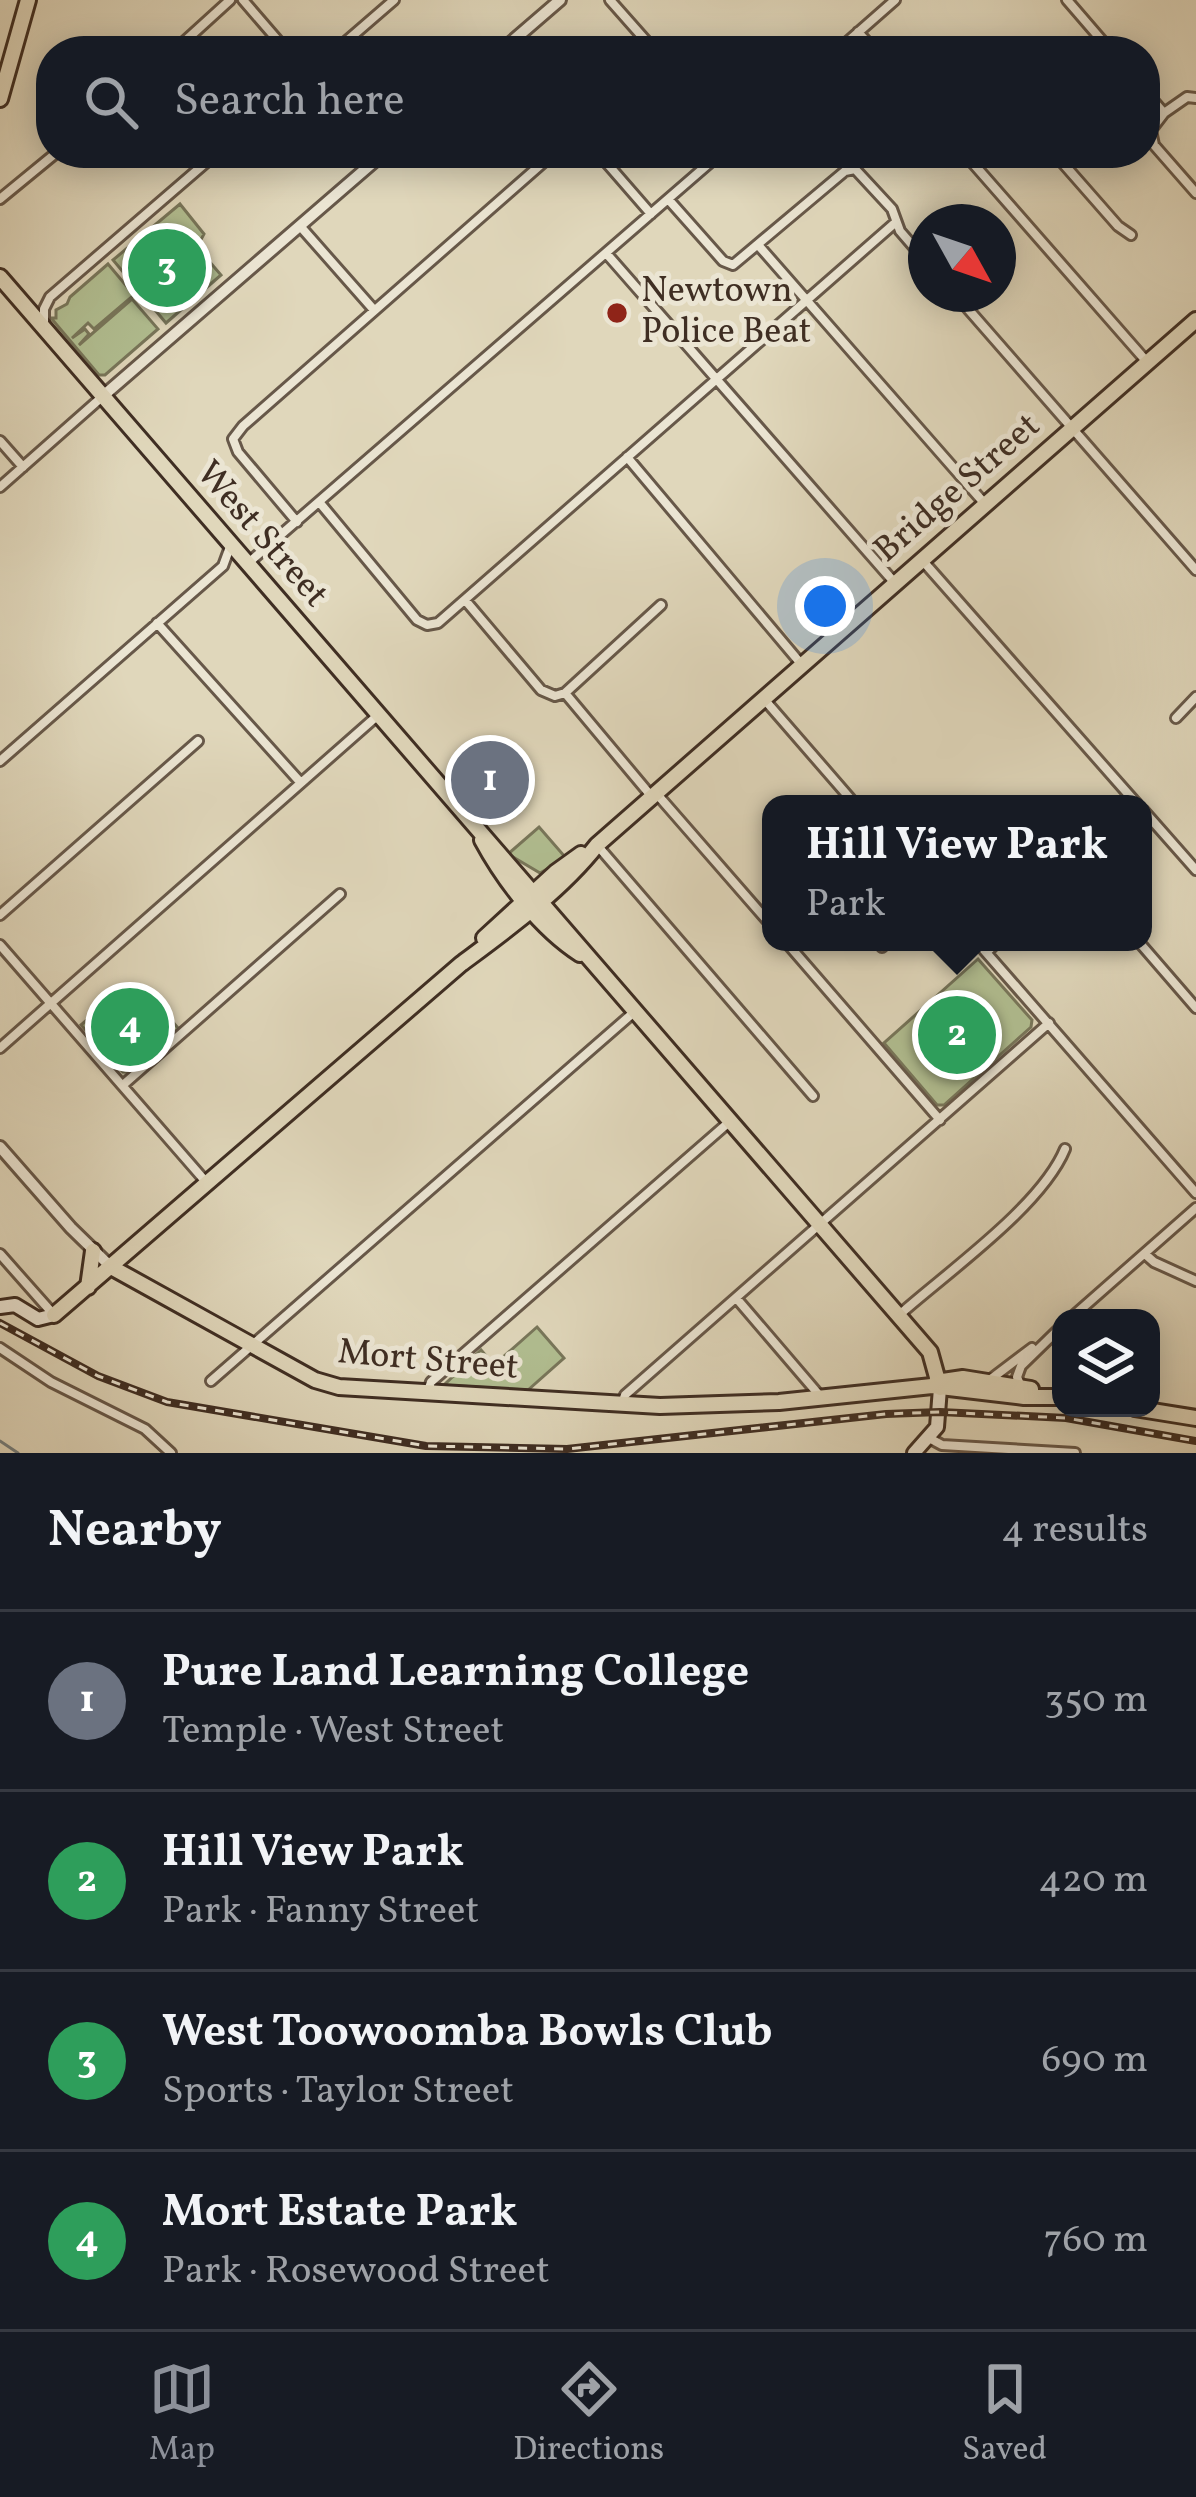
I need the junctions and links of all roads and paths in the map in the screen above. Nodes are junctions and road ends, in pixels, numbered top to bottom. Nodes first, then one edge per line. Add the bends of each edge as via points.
1 (28, 0) edge
2 (236, 0) edge
3 (394, 0) edge
4 (560, 0) edge
5 (610, 0) edge
6 (895, 0) edge
7 (1067, 0) edge
8 (858, 32) junction
9 (192, 36) edge
10 (272, 36) edge
11 (352, 36) edge
12 (520, 36) edge
13 (642, 36) edge
14 (854, 36) edge
15 (862, 36) edge
16 (1098, 36) edge
17 (1196, 98) edge
18 (0, 99) edge
19 (1160, 108) edge
20 (1164, 113) junction
21 (1160, 118) edge
22 (1160, 149) edge
23 (38, 168) edge
24 (200, 168) edge
25 (364, 168) edge
26 (537, 168) edge
27 (611, 168) edge
28 (704, 168) edge
29 (977, 168) edge
30 (1067, 168) edge
31 (1196, 193) edge
32 (668, 199) junction
33 (0, 202) edge
34 (651, 214) junction
35 (896, 222) junction
36 (300, 226) junction
37 (1131, 235) dead end
38 (908, 238) edge
39 (759, 247) junction
40 (606, 253) junction
41 (0, 277) edge
42 (806, 301) junction
43 (374, 310) junction
44 (971, 312) edge
45 (1196, 320) edge
46 (46, 329) junction
47 (1147, 362) junction
48 (716, 379) junction
49 (103, 396) junction
50 (1072, 429) junction
51 (0, 441) edge
52 (627, 457) junction
53 (22, 467) junction
54 (0, 488) edge
55 (320, 503) junction
56 (986, 505) junction
57 (297, 522) junction
58 (230, 545) junction
59 (922, 560) junction
60 (247, 564) junction
61 (1195, 566) edge
62 (895, 584) junction
63 (465, 600) junction
64 (661, 605) dead end
65 (158, 623) junction
66 (802, 665) junction
67 (560, 694) junction
68 (1196, 697) edge
69 (764, 699) junction
70 (377, 716) junction
71 (1176, 718) dead end
72 (198, 741) dead end
73 (0, 761) edge
74 (301, 783) junction
75 (654, 795) junction
76 (847, 795) edge
77 (1130, 795) edge
78 (1152, 820) edge
79 (477, 831) junction
80 (597, 845) junction
81 (499, 851) junction
82 (584, 862) junction
83 (1196, 870) edge
84 (556, 872) junction
85 (340, 894) dead end
86 (532, 900) junction
87 (0, 915) edge
88 (762, 915) edge
89 (557, 920) junction
90 (0, 945) edge
91 (794, 951) edge
92 (1147, 951) edge
93 (987, 952) edge
94 (585, 957) junction
95 (51, 1003) junction
96 (1196, 1008) edge
97 (633, 1013) junction
98 (1049, 1023) junction
99 (0, 1048) edge
100 (123, 1085) junction
101 (813, 1096) dead end
102 (940, 1120) junction
103 (728, 1123) junction
104 (0, 1147) edge
105 (1065, 1149) dead end
106 (208, 1184) junction
107 (1196, 1193) edge
108 (1196, 1208) edge
109 (819, 1227) junction
110 (93, 1251) junction
111 (0, 1254) edge
112 (1145, 1254) junction
113 (111, 1267) junction
114 (1196, 1281) edge
115 (88, 1287) junction
116 (737, 1299) junction
117 (0, 1307) edge
118 (1081, 1309) edge
119 (54, 1315) junction
120 (898, 1316) junction
121 (1052, 1335) edge
122 (915, 1336) junction
123 (1048, 1338) junction
124 (251, 1346) junction
125 (0, 1348) edge
126 (963, 1378) junction
127 (211, 1381) dead end
128 (988, 1381) junction
129 (937, 1384) junction
130 (1022, 1388) junction
131 (427, 1393) junction
132 (1052, 1394) edge
133 (1052, 1396) edge
134 (820, 1397) junction
135 (622, 1404) junction
136 (1160, 1412) edge
137 (1196, 1418) edge
138 (931, 1436) junction
139 (171, 1453) edge
140 (914, 1453) edge
141 (1075, 1453) edge

1 - 18 main road
2 - 9 street
2 - 10 street
3 - 11 street
4 - 12 street
5 - 13 street
6 - 8 street
7 - 16 street
8 - 14 street
8 - 15 street
17 - 20 street
19 - 20 street
20 - 21 street
22 - 31 street
23 - 33 street
24 - 46 street via 57,291 45,304
25 - 36 street
26 - 43 street
27 - 34 street
28 - 32 street
29 - 47 street
30 - 37 street
32 - 34 street
32 - 39 street via 722,261 733,265
34 - 40 street
35 - 38 street
35 - 39 street via 855,169
35 - 42 street
36 - 43 street
36 - 49 street
39 - 42 street
40 - 48 street
40 - 55 street
41 - 46 main road, West Street
42 - 48 street
42 - 56 street
43 - 57 street via 233,439
44 - 50 street
45 - 47 main road, Bridge Street
46 - 49 main road, West Street
47 - 50 main road, Bridge Street
48 - 52 street
48 - 62 street
49 - 53 street
49 - 58 main road, West Street
50 - 56 main road, Bridge Street
50 - 61 street
51 - 53 street
52 - 63 street
52 - 66 street
53 - 54 street
55 - 57 street
55 - 63 street via 417,620 438,623
56 - 59 main road, Bridge Street
57 - 60 street
58 - 60 main road, West Street
58 - 65 street via 218,570
59 - 62 main road, Bridge Street
59 - 77 street
60 - 70 main road, West Street
62 - 66 main road, Bridge Street
63 - 67 street via 541,690
64 - 67 street
65 - 73 street
65 - 74 street
66 - 69 main road, Bridge Street
67 - 75 street
68 - 71 street
69 - 75 main road, Bridge Street
69 - 76 street
70 - 74 street
70 - 79 main road, West Street
72 - 87 street
74 - 95 street
75 - 80 main road, Bridge Street
75 - 88 street
78 - 83 street
79 - 81 main road, West Street
79 - 86 main road, West Street
80 - 82 main road, Bridge Street
80 - 84 main road, Bridge Street
80 - 101 street
81 - 84 main road via 535,875
81 - 86 main road, West Street
82 - 86 main road, Bridge Street
82 - 89 main road via 557,899
84 - 86 main road, Bridge Street
85 - 100 street
86 - 89 main road, West Street
86 - 94 main road, West Street via 563,944
86 - 106 main road, Bridge Street
89 - 94 main road, West Street
90 - 95 street
91 - 102 street
92 - 96 street
93 - 98 street
94 - 97 main road, West Street
95 - 99 street
95 - 100 street
97 - 103 main road, West Street
97 - 124 street
98 - 102 street
98 - 107 street
100 - 106 street
102 - 109 street
103 - 109 main road, West Street
103 - 131 street
104 - 110 street, Mort Street
105 - 120 street via 1032,1198
106 - 113 main road, Bridge Street
108 - 112 street
109 - 116 street
109 - 120 main road, West Street
110 - 113 street, Mort Street
110 - 115 main road
111 - 119 street
112 - 114 street
112 - 118 street
113 - 115 main road, Bridge Street
113 - 124 main road, Mort Street
115 - 119 main road, Bridge Street
116 - 134 street
116 - 135 street
117 - 119 main road via 15,1305 38,1319
120 - 122 main road, West Street
121 - 123 street
122 - 126 main road
122 - 129 main road, West Street
123 - 128 street
123 - 130 street via 1021,1366
124 - 127 street
124 - 131 main road, Mort Street via 327,1385
125 - 139 street
126 - 128 main road, Mort Street
126 - 129 main road, Mort Street
128 - 130 main road, Mort Street
129 - 133 main road, Mort Street
129 - 134 main road, Mort Street
129 - 138 main road
130 - 132 main road, Mort Street
131 - 135 main road, Mort Street
134 - 135 main road, Mort Street
136 - 137 main road
138 - 140 main road
138 - 141 street via 942,1445

